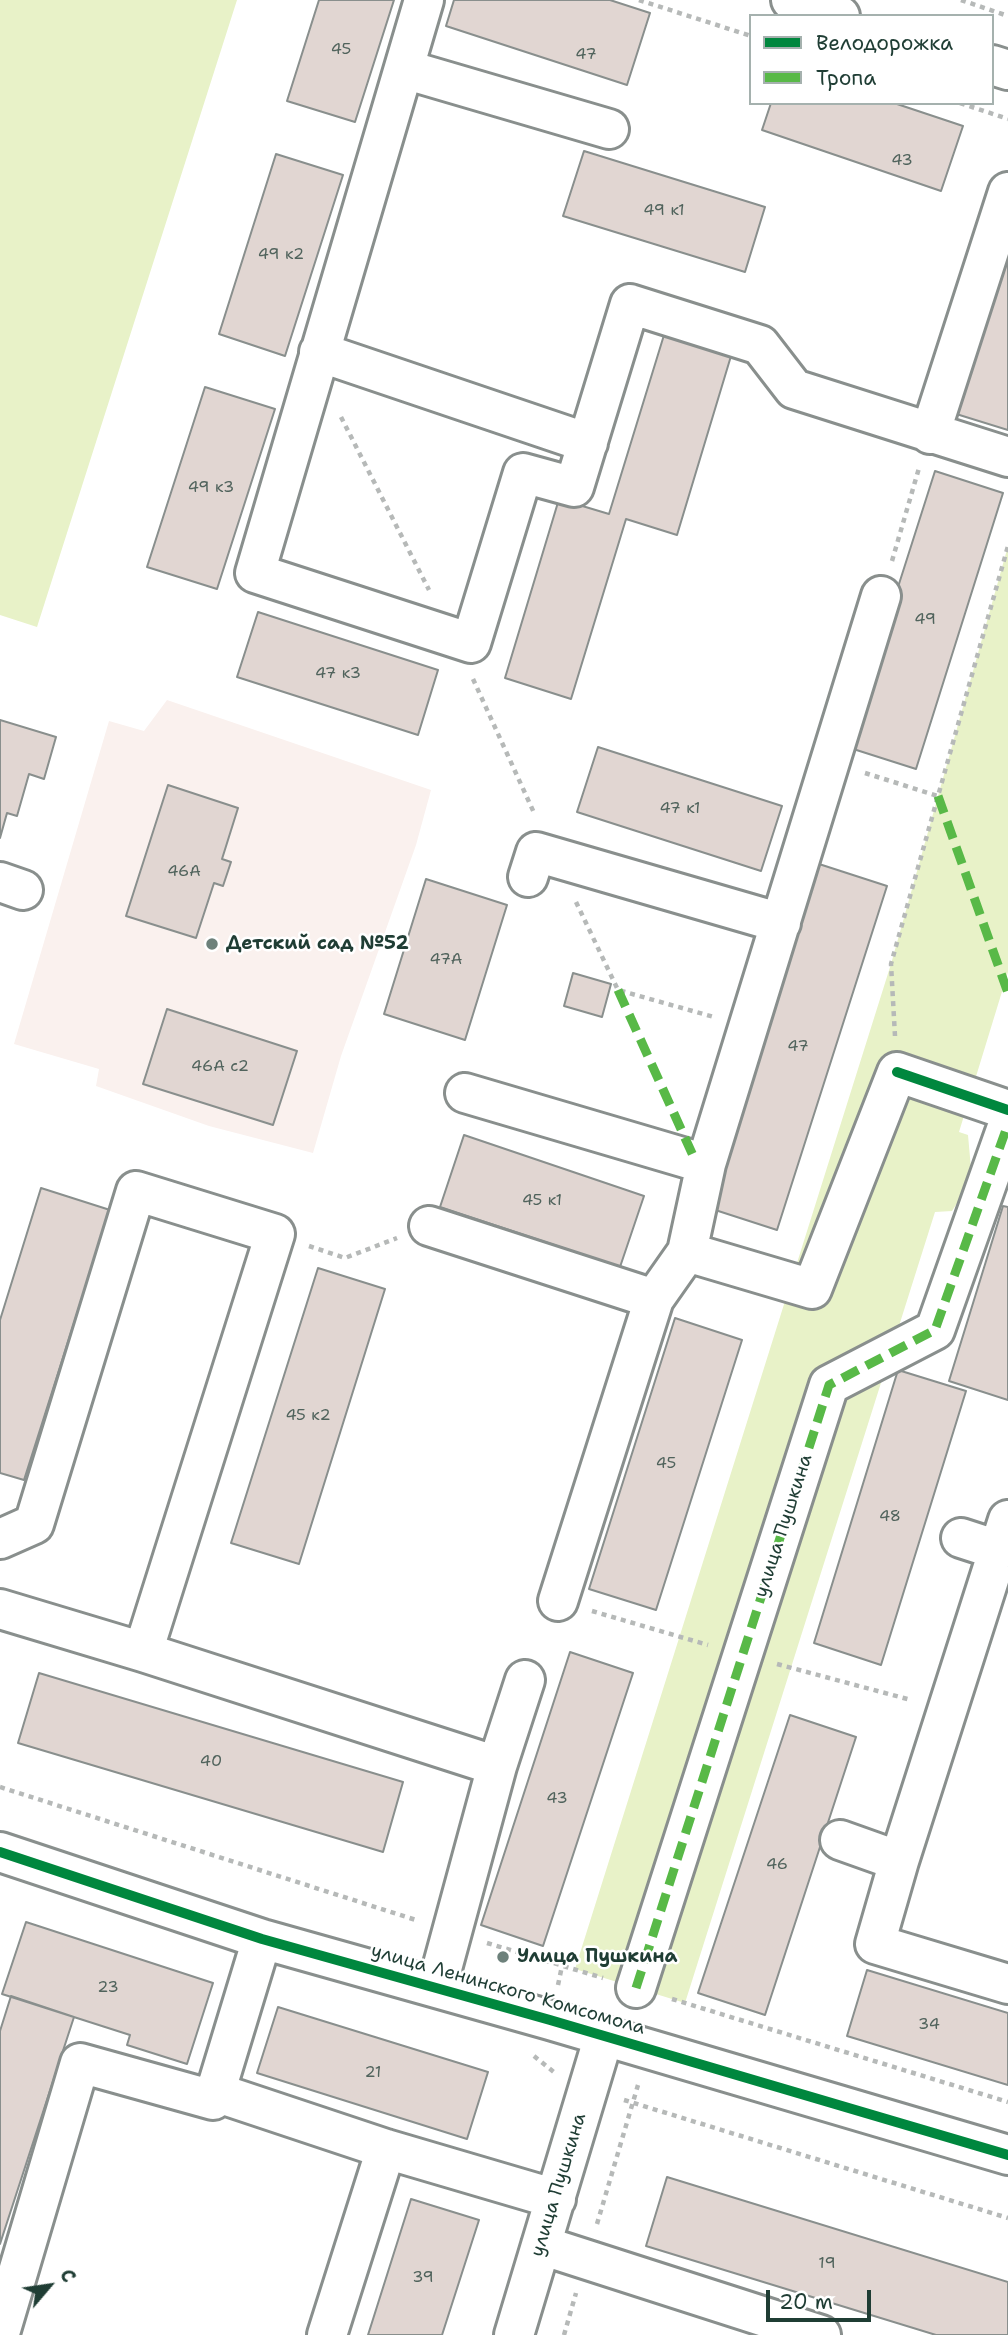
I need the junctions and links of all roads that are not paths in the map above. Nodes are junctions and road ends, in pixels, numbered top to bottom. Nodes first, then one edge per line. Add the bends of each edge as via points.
1 (424, 0) edge
2 (790, 0) edge
3 (834, 14) edge
4 (404, 69) junction
5 (609, 129) dead end
6 (1008, 192) edge
7 (319, 352) junction
8 (930, 434) junction
9 (588, 443) junction
10 (1008, 457) edge
11 (881, 596) road end
12 (541, 867) road end
13 (781, 923) junction
14 (465, 1093) dead end
15 (1008, 1110) edge
16 (1008, 1124) edge
17 (706, 1164) junction
18 (429, 1226) road end
19 (687, 1252) junction
20 (654, 1299) junction
21 (1003, 1535) edge
22 (961, 1538) dead end
23 (0, 1539) edge
24 (558, 1601) dead end
25 (0, 1609) edge
26 (143, 1652) junction
27 (525, 1680) dead end
28 (498, 1766) junction
29 (840, 1840) dead end
30 (0, 1853) edge
31 (899, 1861) junction
32 (262, 1938) junction
33 (1008, 1984) edge
34 (436, 1987) junction
35 (636, 1988) road end
36 (604, 2036) junction
37 (215, 2092) junction
38 (386, 2149) junction
39 (1008, 2155) edge
40 (556, 2199) junction
41 (541, 2245) junction
42 (0, 2333) edge
43 (327, 2335) edge
44 (514, 2335) edge
45 (821, 2335) edge

1 - 4 street
2 - 3 street
4 - 5 street
4 - 7 street
6 - 8 street
7 - 9 street
7 - 9 street via 255,573 471,643 523,473 574,487
8 - 9 street via 794,389 760,345 630,304
8 - 10 street
11 - 13 street
12 - 13 street
13 - 17 street
14 - 17 street
15 - 19 street via 897,1072 812,1289
16 - 35 street, улица Пушкина via 935,1330 829,1385
17 - 19 street
18 - 20 street
19 - 20 street
20 - 24 street
21 - 22 street
21 - 31 street
23 - 26 street via 34,1524 136,1191 275,1234
25 - 26 street
26 - 28 street
27 - 28 street
28 - 34 street
29 - 31 street
30 - 32 street, улица Ленинского Комсомола
31 - 33 street via 875,1944
32 - 34 street, улица Ленинского Комсомола
32 - 37 street
34 - 36 street, улица Ленинского Комсомола
36 - 39 street, улица Ленинского Комсомола
36 - 40 street, улица Пушкина
37 - 38 street
37 - 42 street via 213,2100 79,2063
38 - 40 street
38 - 43 street
40 - 41 street, улица Пушкина
41 - 44 street, улица Пушкина
41 - 45 street

